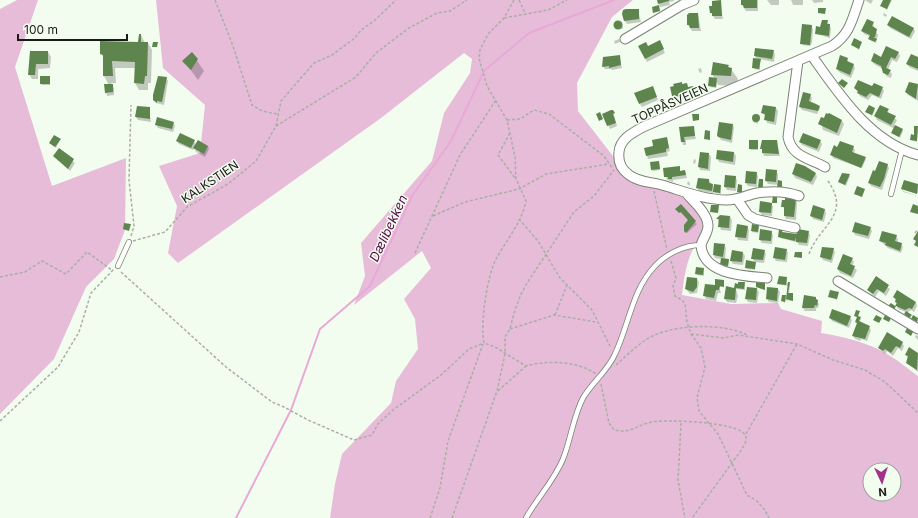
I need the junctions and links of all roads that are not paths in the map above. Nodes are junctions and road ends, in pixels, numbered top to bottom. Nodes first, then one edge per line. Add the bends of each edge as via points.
1 (694, 0) edge
2 (859, 0) edge
3 (624, 39) dead end
4 (812, 56) junction
5 (798, 61) junction
6 (902, 150) junction
7 (918, 155) edge
8 (825, 168) dead end
9 (687, 194) junction
10 (891, 194) dead end
11 (799, 196) dead end
12 (737, 200) junction
13 (795, 228) dead end
14 (129, 242) road end
15 (701, 244) junction
16 (118, 266) road end
17 (767, 278) dead end
18 (838, 281) dead end
19 (918, 329) edge
20 (526, 518) edge

1 - 3 street via 682,4
2 - 4 street, TOPPÅSVEIEN via 850,27 842,39
4 - 5 street, TOPPÅSVEIEN
4 - 6 street via 830,82 872,130
5 - 8 street via 788,136 790,145 797,154
5 - 9 street, TOPPÅSVEIEN via 643,127 621,144 618,153 622,169 633,177
6 - 7 street
6 - 10 lane
9 - 12 street, TOPPÅSVEIEN
9 - 15 street via 706,219 708,226
11 - 12 street, TOPPÅSVEIEN via 772,192 757,193
12 - 13 street via 748,215 755,219
14 - 16 lane
15 - 17 street via 704,254 724,272
15 - 20 lane via 669,255 654,266 637,292 615,354 608,368 583,399 556,474
18 - 19 street

